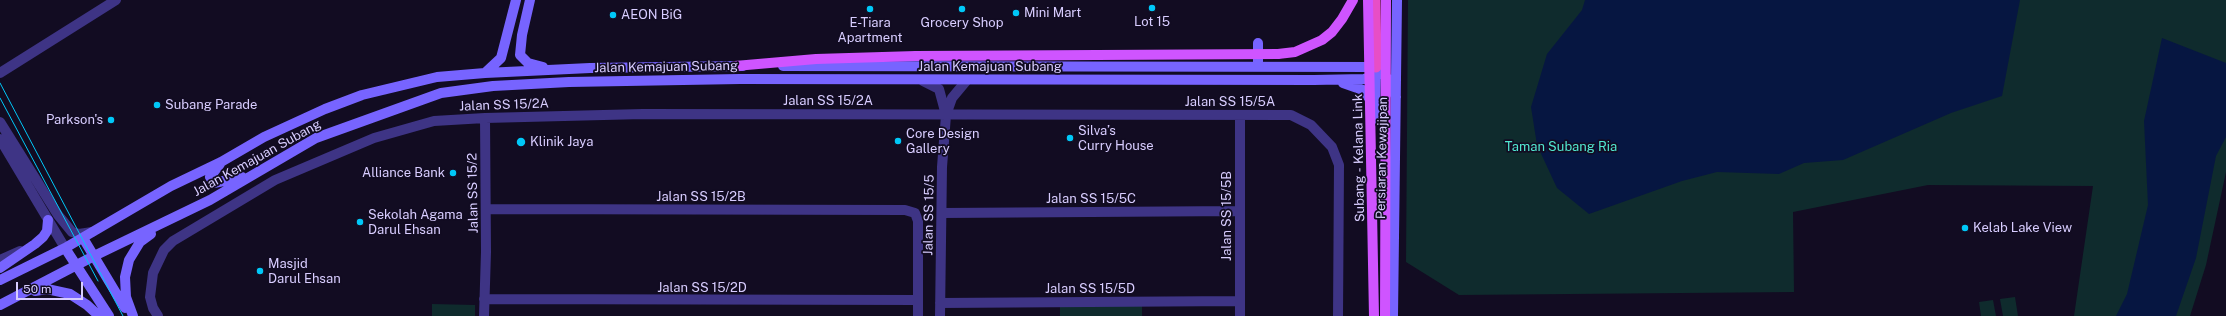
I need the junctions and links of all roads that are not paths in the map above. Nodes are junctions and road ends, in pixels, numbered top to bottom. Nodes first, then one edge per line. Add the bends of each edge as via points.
1 (116, 0) edge
2 (516, 0) edge
3 (530, 0) edge
4 (1353, 0) edge
5 (1368, 0) edge
6 (1375, 0) edge
7 (1386, 0) edge
8 (1397, 0) edge
9 (1258, 43) dead end
10 (735, 66) junction
11 (1258, 67) junction
12 (1376, 67) junction
13 (553, 70) junction
14 (0, 73) edge
15 (485, 73) junction
16 (967, 80) junction
17 (1332, 80) junction
18 (923, 81) junction
19 (1396, 97) junction
20 (1375, 108) junction
21 (946, 115) junction
22 (1240, 116) junction
23 (485, 118) junction
24 (0, 122) edge
25 (0, 139) edge
26 (221, 162) junction
27 (251, 174) junction
28 (486, 209) junction
29 (1240, 211) junction
30 (942, 213) junction
31 (48, 220) junction
32 (170, 220) junction
33 (94, 232) junction
34 (83, 238) junction
35 (35, 244) junction
36 (65, 248) junction
37 (94, 256) junction
38 (0, 260) edge
39 (76, 266) junction
40 (0, 268) edge
41 (0, 280) edge
42 (26, 293) junction
43 (484, 299) junction
44 (918, 300) junction
45 (1240, 302) junction
46 (940, 303) junction
47 (0, 305) edge
48 (99, 316) edge
49 (109, 316) edge
50 (131, 316) edge
51 (158, 316) edge
52 (484, 316) edge
53 (918, 316) edge
54 (940, 316) edge
55 (1240, 316) edge
56 (1338, 316) edge
57 (1372, 316) edge
58 (1385, 316) edge
59 (1393, 316) edge

1 - 14 street
2 - 15 main road via 502,58
3 - 13 main road via 520,55 528,63
4 - 10 main road, bridge via 1349,10 1332,32 1308,48 1289,52 916,56 816,59
5 - 57 main road, Subang - Kelana Link, bridge
6 - 12 highway
7 - 58 main road, bridge
8 - 19 main road, Persiaran Kewajipan
9 - 11 main road
10 - 11 main road, Jalan Kemajuan Subang
10 - 13 main road, Jalan Kemajuan Subang
11 - 12 main road, Jalan Kemajuan Subang
12 - 17 main road, Jalan Kemajuan Subang via 1369,78
12 - 19 main road via 1387,78
12 - 20 main road, Persiaran Kewajipan
13 - 15 main road, Jalan Kemajuan Subang
15 - 26 main road, Jalan Kemajuan Subang via 438,77 362,95 325,108 264,137
16 - 17 main road, Jalan Kemajuan Subang
16 - 18 main road, Jalan Kemajuan Subang
16 - 21 street, Jalan SS 15/5 via 952,98
17 - 20 main road via 1363,90
18 - 21 street, Jalan SS 15/5 via 939,89
18 - 27 main road, Jalan Kemajuan Subang via 740,79 569,82 493,86 441,93 316,138
19 - 59 main road, Persiaran Kewajipan
20 - 57 main road, Persiaran Kewajipan
21 - 22 street, Jalan SS 15/5A
21 - 23 street, Jalan SS 15/2A via 643,114
21 - 30 street, Jalan SS 15/5
22 - 29 street, Jalan SS 15/5B
22 - 56 street, Jalan SS 15/5A via 1291,115 1311,125 1332,147 1339,165
23 - 28 street, Jalan SS 15/2
23 - 51 street, Jalan SS 15/2A via 434,121 374,138 275,180 173,241 164,250 153,273 150,297
24 - 33 street via 58,216 72,232
25 - 31 street
26 - 27 main road via 210,177 214,183
26 - 33 main road, Jalan Kemajuan Subang via 171,186
27 - 32 main road, Jalan Kemajuan Subang via 210,200
28 - 43 street, Jalan SS 15/2
28 - 44 street, Jalan SS 15/2B via 905,210 915,213 918,221
29 - 30 street, Jalan SS 15/5C
29 - 45 street, Jalan SS 15/5B
30 - 46 street, Jalan SS 15/5
31 - 35 main road via 46,231
31 - 36 street
32 - 37 main road, Jalan Kemajuan Subang
32 - 50 main road via 140,242 129,260 125,277 126,298
33 - 34 main road, Jalan Kemajuan Subang
34 - 36 main road, Jalan Kemajuan Subang
34 - 37 main road
35 - 38 street
35 - 40 main road
36 - 39 main road
36 - 41 main road, Jalan Kemajuan Subang
37 - 39 main road, Jalan Kemajuan Subang
37 - 50 main road
39 - 42 main road, Jalan Kemajuan Subang
39 - 49 main road
42 - 47 main road, Jalan Kemajuan Subang
42 - 48 main road via 47,289 70,294
43 - 44 street, Jalan SS 15/2D
43 - 52 street, Jalan SS 15/2
44 - 53 street
45 - 46 street, Jalan SS 15/5D
45 - 55 street, Jalan SS 15/5B
46 - 54 street, Jalan SS 15/5

